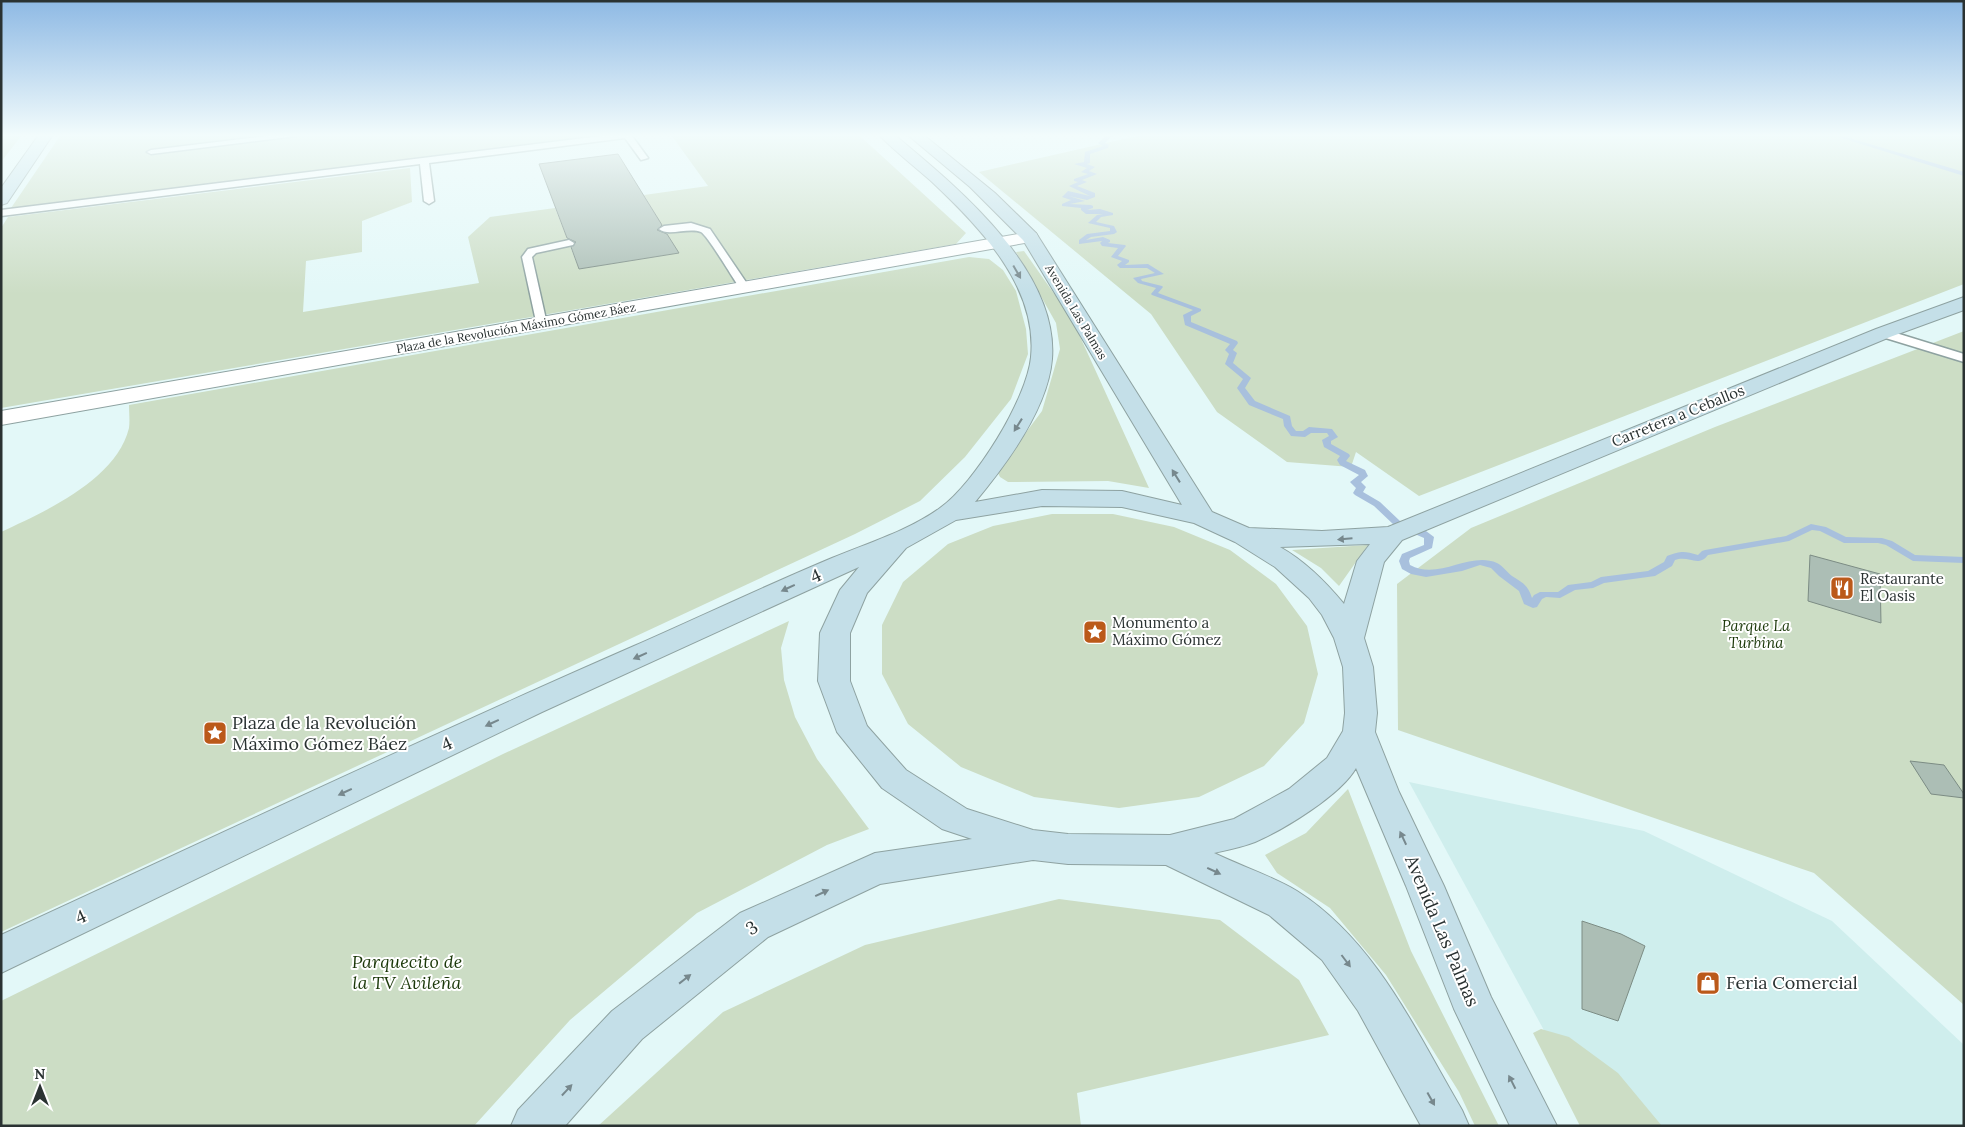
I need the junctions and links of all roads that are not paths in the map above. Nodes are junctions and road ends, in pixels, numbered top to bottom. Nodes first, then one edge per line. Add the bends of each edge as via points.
1 (9, 189) edge
2 (196, 189) edge
3 (427, 189) edge
4 (947, 189) edge
5 (982, 189) edge
6 (1, 200) edge
7 (429, 201) dead end
8 (1, 213) edge
9 (664, 229) dead end
10 (1030, 237) junction
11 (569, 243) dead end
12 (998, 243) junction
13 (745, 288) junction
14 (1964, 303) edge
15 (541, 324) junction
16 (1883, 333) junction
17 (1964, 358) edge
18 (1, 418) edge
19 (949, 514) junction
20 (1202, 517) junction
21 (1393, 534) junction
22 (1244, 536) junction
23 (897, 542) junction
24 (1349, 638) junction
25 (1359, 732) junction
26 (1033, 845) junction
27 (1170, 850) junction
28 (1, 955) edge
29 (534, 1126) edge
30 (1446, 1126) edge
31 (1534, 1126) edge

1 - 6 main road
2 - 8 lane
3 - 7 lane
4 - 12 main road
5 - 10 main road, Avenida Las Palmas
9 - 13 lane via 691,226 707,231
10 - 12 street, Plaza de la Revolución Máximo Gómez Báez
20 -> 10 main road, Avenida Las Palmas
11 - 15 lane via 544,247 526,257
12 - 13 street, Plaza de la Revolución Máximo Gómez Báez
12 -> 19 main road via 1031,296 1040,322 1042,346 1038,369 1028,409 963,502
13 - 15 street, Plaza de la Revolución Máximo Gómez Báez
14 - 16 main road, Carretera a Ceballos
15 - 18 street, Plaza de la Revolución Máximo Gómez Báez
16 - 17 lane
16 - 21 main road, Carretera a Ceballos
19 - 20 main road via 1042,498 1122,499
19 - 23 main road
20 - 22 main road
21 -> 22 main road, Carretera a Ceballos via 1337,540
21 - 24 main road, Carretera a Ceballos via 1371,561
22 - 24 main road via 1285,561 1319,592
23 - 26 main road via 854,590 835,633 834,681 852,732 894,779 955,819
23 -> 28 main road, 4 via 840,564 531,704
24 - 25 main road via 1358,667 1362,713
25 - 27 main road via 1339,767 1301,798 1243,832
31 -> 25 main road, Avenida Las Palmas via 1474,1009
26 - 27 main road via 1068,849
29 -> 26 main road, 3 via 627,1025 754,925 875,869
27 -> 30 main road via 1284,902 1336,947 1373,996

